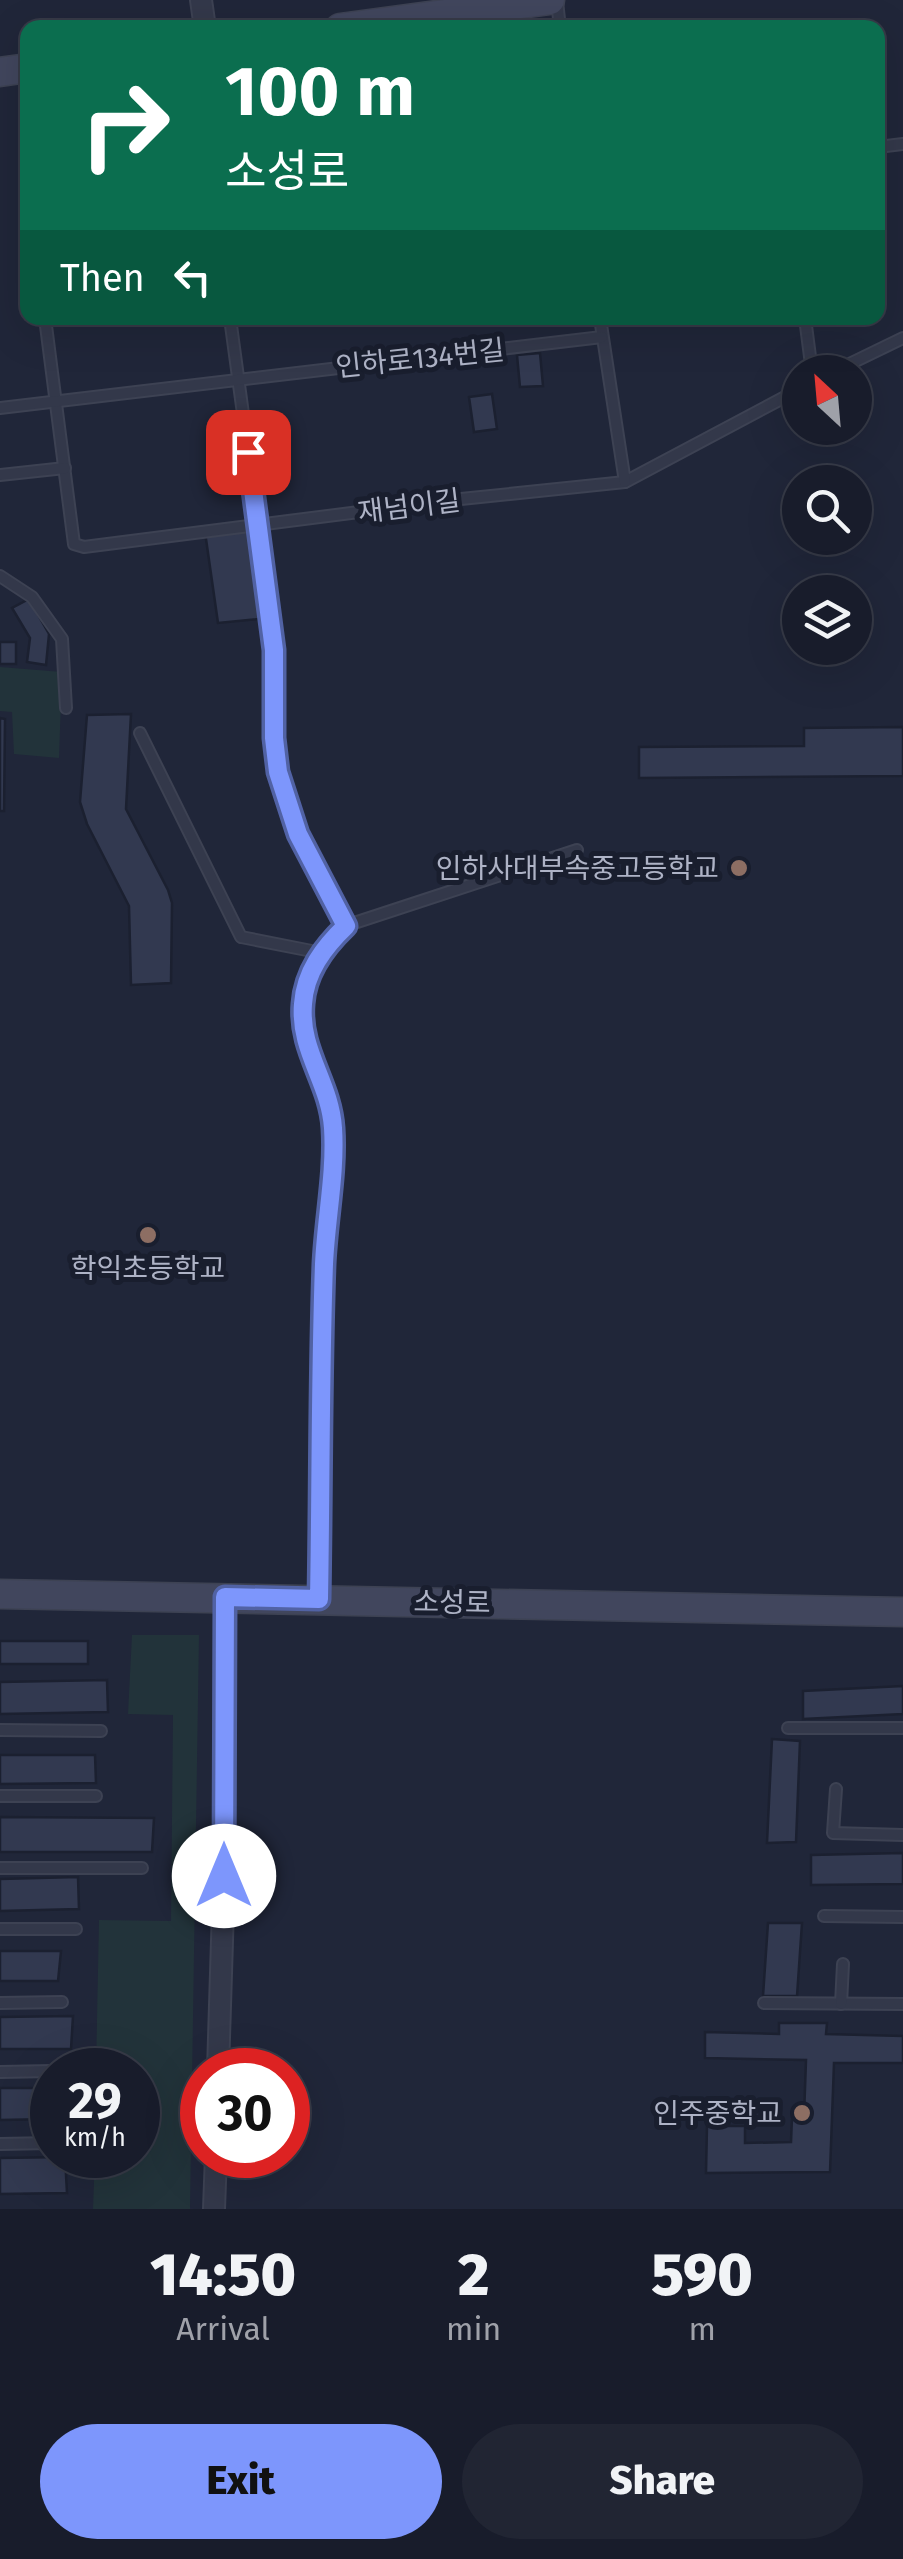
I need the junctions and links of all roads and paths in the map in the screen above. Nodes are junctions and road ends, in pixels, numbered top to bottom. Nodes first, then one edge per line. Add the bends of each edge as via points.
1 (554, 0) edge
2 (401, 20) edge
3 (46, 325) edge
4 (231, 325) edge
5 (601, 325) edge
6 (806, 325) edge
7 (602, 337) junction
8 (903, 338) edge
9 (810, 355) edge
10 (868, 355) edge
11 (238, 378) junction
12 (782, 399) edge
13 (56, 401) junction
14 (0, 408) edge
15 (65, 468) junction
16 (0, 475) edge
17 (625, 482) junction
18 (257, 525) junction
19 (0, 576) edge
20 (66, 708) dead end
21 (577, 850) dead end
22 (346, 926) junction
23 (241, 937) junction
24 (322, 953) junction
25 (0, 1594) edge
26 (225, 1597) junction
27 (319, 1599) junction
28 (903, 1612) edge
29 (788, 1728) dead end
30 (903, 1728) edge
31 (0, 1730) edge
32 (101, 1730) dead end
33 (836, 1789) dead end
34 (0, 1796) edge
35 (96, 1796) dead end
36 (903, 1834) edge
37 (0, 1868) edge
38 (142, 1868) dead end
39 (824, 1916) dead end
40 (903, 1917) edge
41 (76, 1928) dead end
42 (0, 1929) edge
43 (843, 1964) dead end
44 (62, 2002) dead end
45 (0, 2003) edge
46 (764, 2004) dead end
47 (841, 2004) junction
48 (903, 2004) edge
49 (219, 2048) edge
50 (0, 2072) edge
51 (30, 2072) edge
52 (30, 2143) edge
53 (0, 2144) edge
54 (215, 2178) edge
55 (214, 2209) edge

1 - 2 main road
3 - 13 lane, 재넘이길
4 - 11 lane
5 - 7 lane
6 - 9 lane
7 - 11 lane, 인하로134번길
7 - 17 lane
8 - 10 lane
11 - 13 lane, 인하로134번길
11 - 18 lane
12 - 17 lane, 재넘이길
13 - 14 lane
13 - 15 lane, 재넘이길
15 - 16 lane
15 - 18 lane, 재넘이길 via 74,544 84,547
17 - 18 lane, 재넘이길
18 - 22 lane via 274,650 278,772 298,834
19 - 20 lane via 32,597 62,639
21 - 22 lane
22 - 24 lane
23 - 23 lane via 184,823 140,733 174,801
23 - 24 lane
24 - 27 lane via 303,999 302,1029 328,1100 333,1156 324,1267
25 - 26 main road, 소성로
26 - 27 main road, 소성로
26 - 49 street
27 - 28 main road, 소성로
29 - 30 lane
31 - 32 lane
33 - 36 lane via 832,1832
34 - 35 lane
37 - 38 lane
39 - 40 lane
41 - 42 lane
43 - 47 lane
44 - 45 lane
46 - 47 lane
47 - 48 lane
50 - 51 lane
52 - 53 lane
54 - 55 street

